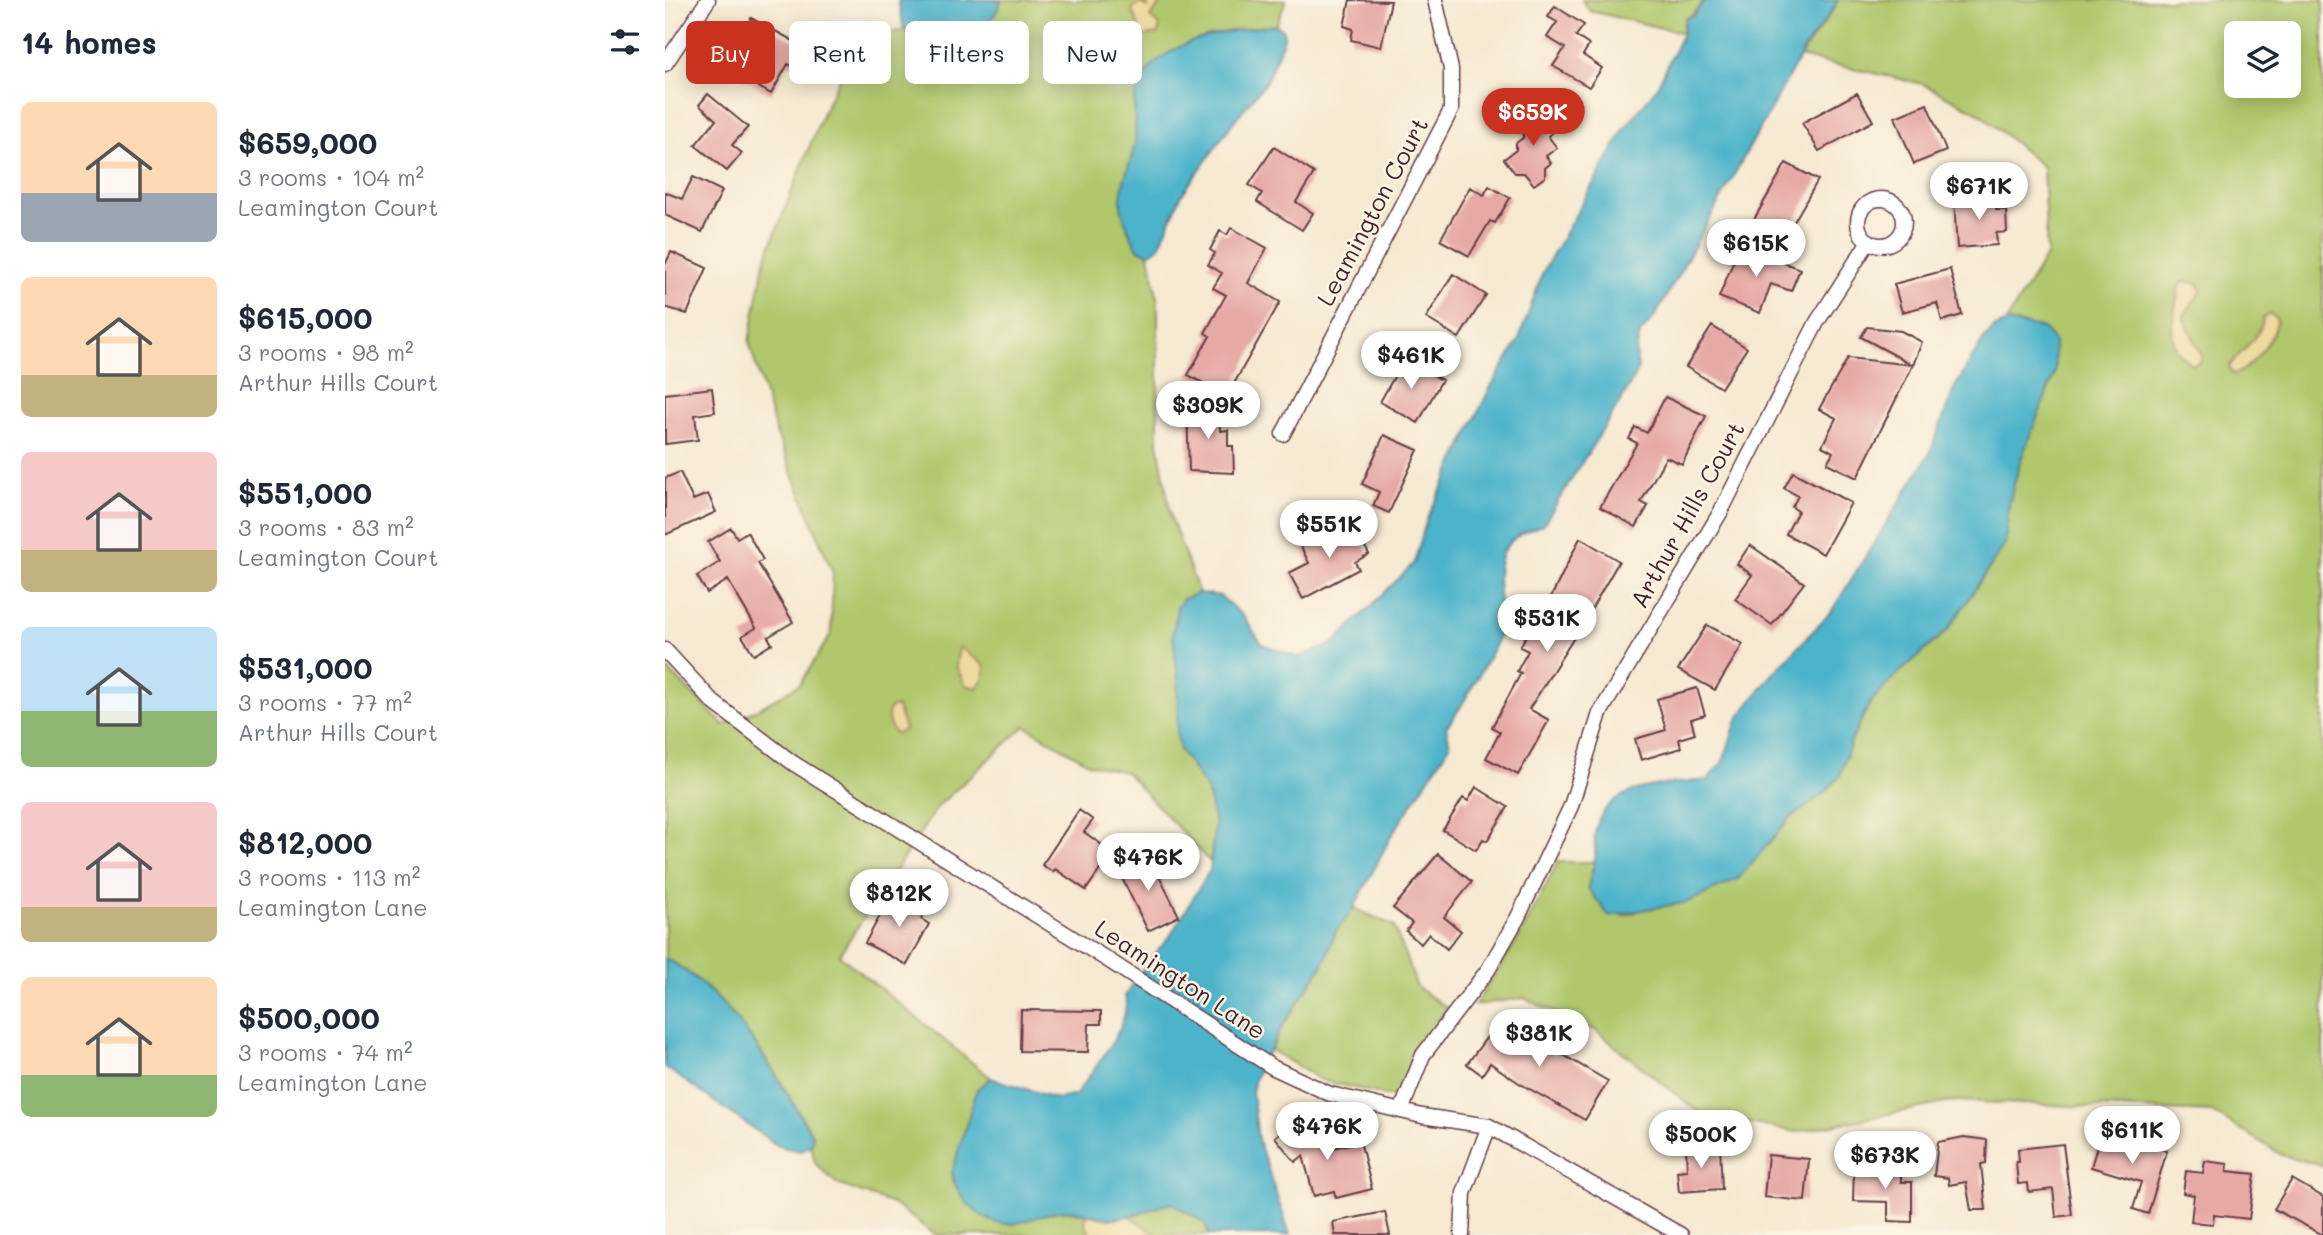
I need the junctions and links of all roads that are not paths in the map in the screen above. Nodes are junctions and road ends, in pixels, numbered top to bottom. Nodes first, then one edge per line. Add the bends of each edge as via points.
1 (708, 0) edge
2 (1435, 0) edge
3 (665, 64) edge
4 (1868, 241) dead end
5 (1283, 434) dead end
6 (665, 650) edge
7 (1401, 1111) junction
8 (1489, 1126) junction
9 (1462, 1235) edge
10 (1681, 1235) edge

1 - 3 street
2 - 5 street, Leamington Court via 1451,69 1451,110
4 - 7 street, Arthur Hills Court via 1817,322 1720,513 1600,713 1571,806 1518,917 1488,970 1423,1055
6 - 7 street, Leamington Lane via 713,702 793,763 1272,1067 1330,1094
7 - 8 street, Leamington Lane
8 - 9 street via 1464,1193
8 - 10 street, Leamington Lane

